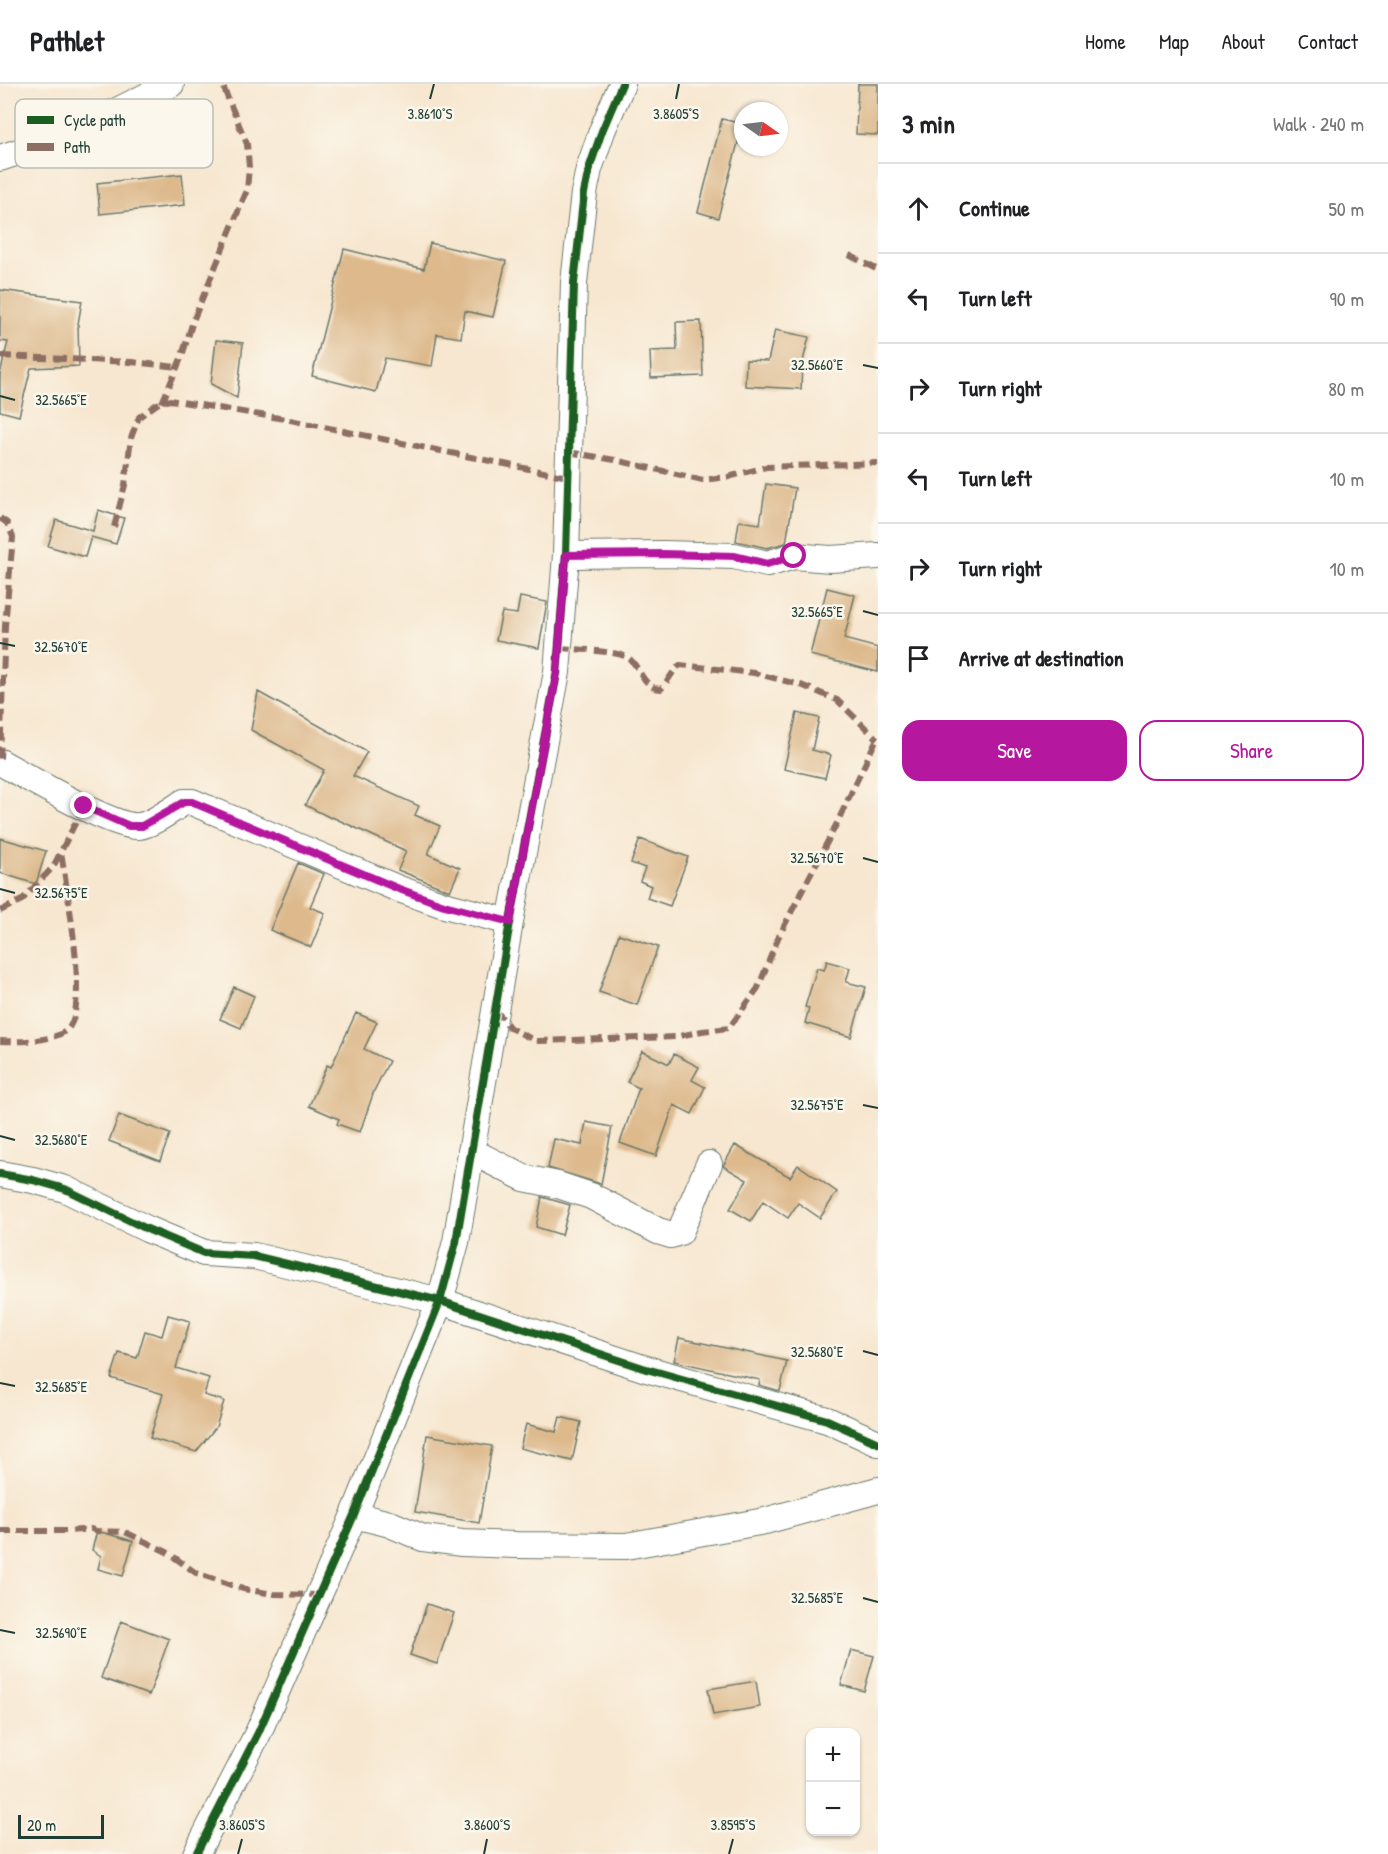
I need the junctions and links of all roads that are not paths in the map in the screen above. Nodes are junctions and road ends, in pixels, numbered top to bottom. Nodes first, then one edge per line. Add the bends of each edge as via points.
1 (171, 84) edge
2 (622, 84) edge
3 (140, 99) edge
4 (15, 153) edge
5 (0, 158) edge
6 (566, 555) junction
7 (878, 556) edge
8 (0, 762) edge
9 (510, 922) junction
10 (471, 1151) junction
11 (709, 1164) dead end
12 (0, 1174) edge
13 (440, 1301) junction
14 (878, 1443) edge
15 (878, 1490) edge
16 (354, 1515) junction
17 (196, 1854) edge

1 - 3 street
2 - 6 street via 589,169 573,284
4 - 5 street
6 - 7 street via 734,556 767,564 794,556
6 - 9 street via 557,672
8 - 9 street via 129,826 142,826 184,802 192,802 399,889
9 - 10 street
10 - 11 street via 524,1178 591,1196 671,1235 680,1232
10 - 13 street via 456,1242
12 - 13 street via 65,1189 204,1252 254,1256
13 - 14 street via 643,1368 827,1420
13 - 16 street
15 - 16 street via 765,1521 626,1546 462,1543 423,1538
16 - 17 street via 258,1733

